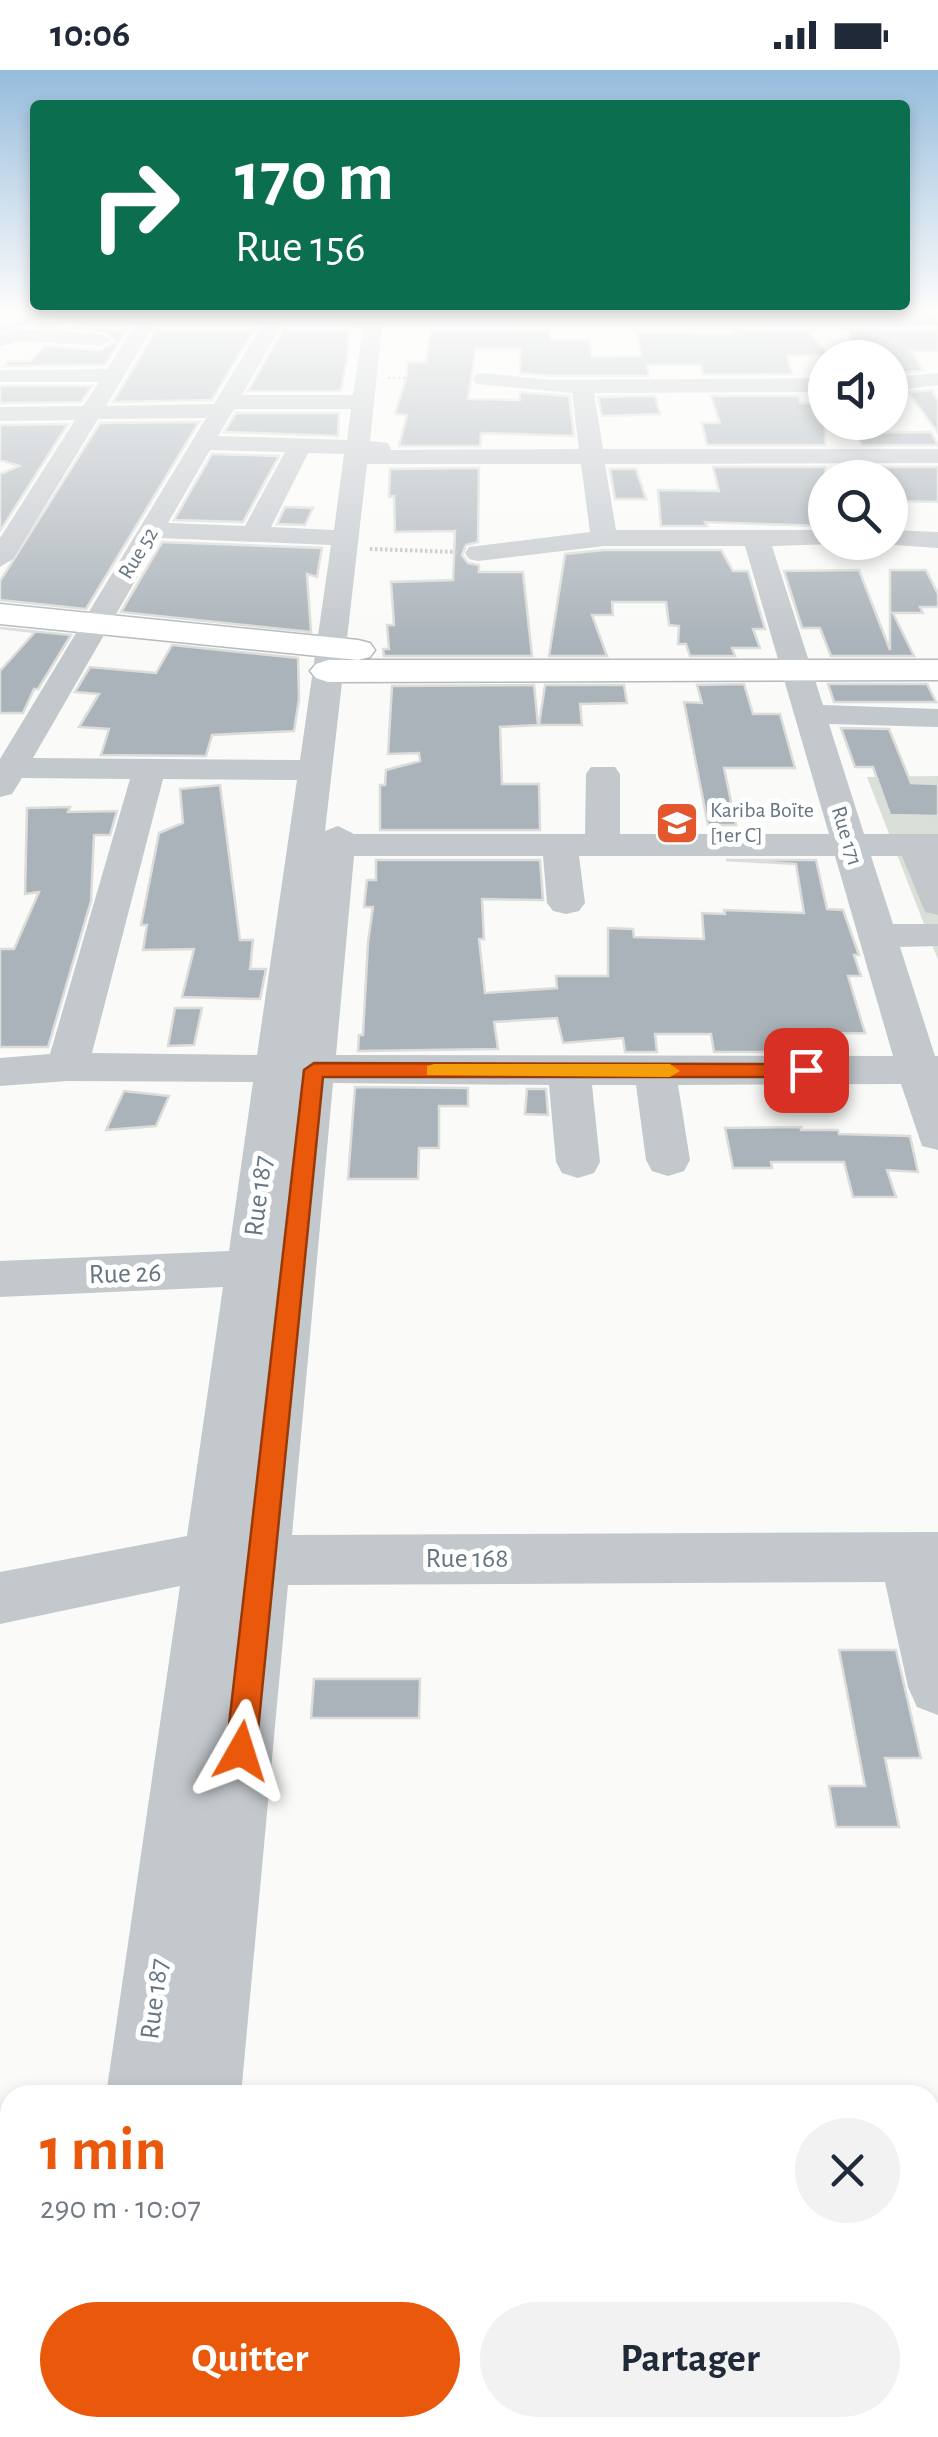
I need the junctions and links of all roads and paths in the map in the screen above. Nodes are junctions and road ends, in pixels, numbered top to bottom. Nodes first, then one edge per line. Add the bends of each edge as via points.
1 (89, 421) edge
2 (215, 421) edge
3 (357, 421) edge
4 (587, 421) edge
5 (203, 443) junction
6 (300, 446) junction
7 (592, 456) junction
8 (938, 456) edge
9 (338, 469) junction
10 (152, 530) junction
11 (254, 534) junction
12 (604, 538) junction
13 (756, 538) junction
14 (808, 538) edge
15 (908, 539) edge
16 (938, 540) edge
17 (353, 545) junction
18 (478, 553) joint
19 (0, 559) edge
20 (0, 614) edge
21 (97, 622) junction
22 (343, 660) junction
23 (938, 660) edge
24 (795, 666) junction
25 (938, 670) edge
26 (810, 714) junction
27 (938, 718) edge
28 (149, 770) junction
29 (315, 770) junction
30 (602, 774) dead end
31 (6, 777) edge
32 (849, 843) junction
33 (322, 844) junction
34 (560, 844) junction
35 (602, 844) junction
36 (926, 844) edge
37 (566, 903) dead end
38 (938, 904) edge
39 (938, 935) edge
40 (878, 936) junction
41 (68, 1066) junction
42 (295, 1070) junction
43 (928, 1070) edge
44 (655, 1071) junction
45 (0, 1072) edge
46 (569, 1072) junction
47 (938, 1135) edge
48 (668, 1160) dead end
49 (578, 1162) dead end
50 (250, 1268) junction
51 (0, 1279) edge
52 (923, 1557) edge
53 (237, 1560) junction
54 (0, 1598) edge
55 (938, 1687) edge
56 (144, 2085) edge
57 (206, 2085) edge

1 - 19 street
2 - 5 street, Rue 52
3 - 9 street, Rue 187
4 - 7 street
5 - 6 street
5 - 10 street, Rue 52
6 - 9 street
6 - 9 street
7 - 8 street
7 - 9 street
7 - 12 street
9 - 11 street
9 - 17 street, Rue 187
10 - 11 street
10 - 21 street, Rue 52
11 - 17 street
12 - 13 street
12 - 18 street
13 - 14 street
13 - 24 street, Rue 171
15 - 16 street
17 - 18 path
17 - 22 street, Rue 187
20 - 21 main road
21 - 22 main road
21 - 31 street, Rue 52
22 - 24 main road
22 - 29 street, Rue 187
22 - 33 street, Rue 187
23 - 24 main road
24 - 25 main road
24 - 26 street, Rue 171
26 - 27 street
26 - 32 street, Rue 171
28 - 29 street
28 - 31 street
28 - 41 street
29 - 33 street, Rue 187
30 - 35 street
32 - 35 street
32 - 36 street
32 - 40 street, Rue 171
33 - 34 street
33 - 42 street, Rue 187
34 - 35 street
34 - 37 street
36 - 38 street
39 - 40 street
40 - 43 street, Rue 171
41 - 42 street
41 - 45 street
42 - 46 street
42 - 50 street, Rue 187
42 - 53 street, Rue 187
43 - 44 street
43 - 47 street, Rue 171
44 - 46 street
44 - 48 street
46 - 49 street
50 - 51 street, Rue 26
50 - 53 street, Rue 187
52 - 53 street, Rue 168
52 - 55 street
53 - 54 street, Rue 168 via 181,1561
53 - 56 street, Rue 187
53 - 57 street, Rue 187

